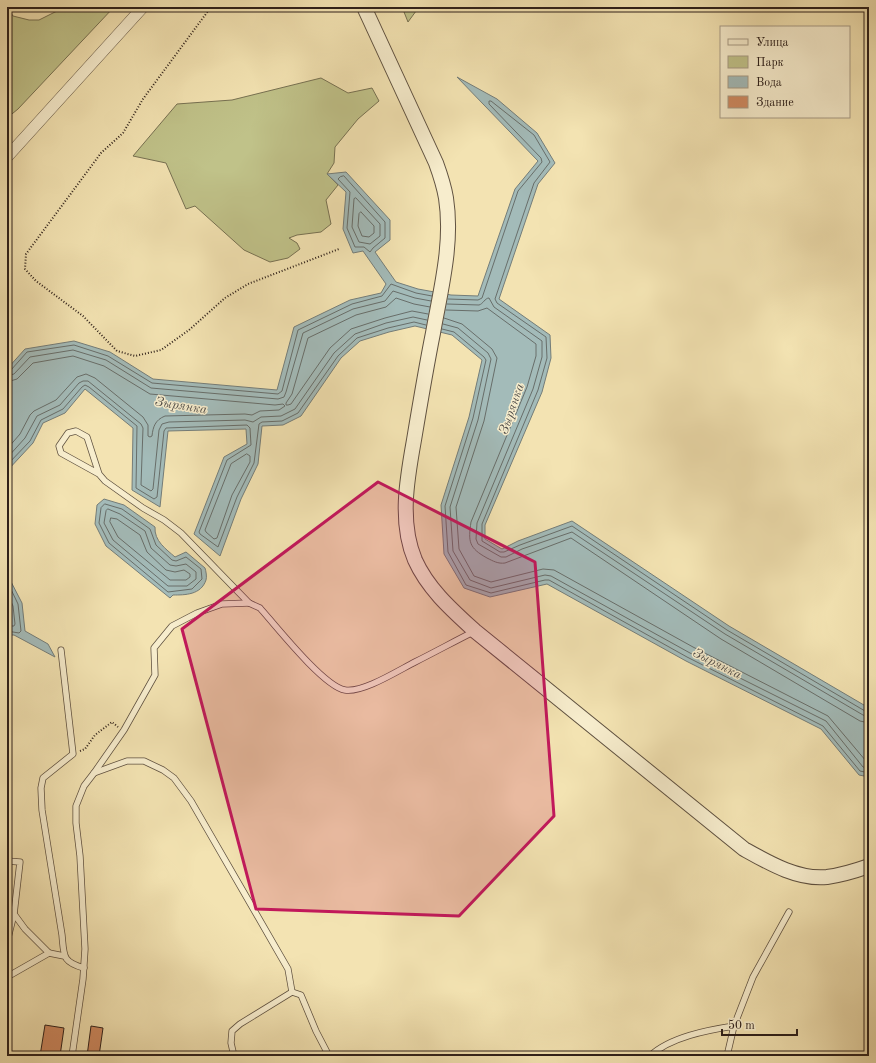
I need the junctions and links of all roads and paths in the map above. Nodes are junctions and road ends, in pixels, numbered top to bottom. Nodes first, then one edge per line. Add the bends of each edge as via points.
1 (143, 7) edge
2 (211, 7) edge
3 (364, 7) edge
4 (7, 157) edge
5 (339, 249) dead end
6 (99, 474) junction
7 (249, 603) junction
8 (475, 631) junction
9 (61, 650) dead end
10 (124, 730) junction
11 (73, 754) junction
12 (94, 773) junction
13 (7, 861) edge
14 (869, 866) edge
15 (789, 912) dead end
16 (14, 914) junction
17 (7, 942) edge
18 (49, 952) junction
19 (64, 956) junction
20 (84, 968) junction
21 (7, 977) edge
22 (292, 992) junction
23 (734, 1026) junction
24 (72, 1056) edge
25 (234, 1056) edge
26 (328, 1056) edge
27 (650, 1056) edge
28 (727, 1056) edge

1 - 4 street
2 - 5 path via 143,99 122,133 101,153 26,254 25,269 36,281 83,316 117,351 135,356 161,350 189,330 225,298 248,284
3 - 8 street via 436,163 443,182 448,216 444,272 409,471 406,498 409,543 423,573 438,596
6 - 6 lane via 61,453 59,446 68,433 76,431 87,437
6 - 7 lane via 105,481 181,533
7 - 8 lane via 260,608 311,666 332,685 344,690 357,689 376,682
7 - 10 lane via 222,604 172,626 154,648 155,675
8 - 14 street via 744,849 769,864 794,873 826,877
9 - 11 lane
10 - 11 path via 112,722 95,735 85,748
10 - 12 lane
11 - 19 lane via 43,778 40,788
12 - 20 lane via 84,786 76,806
12 - 22 lane via 127,761 144,761 174,778 191,801 288,969
13 - 16 lane via 20,862
15 - 23 lane via 754,977
16 - 17 lane
16 - 18 lane via 25,929
18 - 19 lane
18 - 21 lane
19 - 20 lane via 72,965
20 - 24 lane
22 - 25 lane via 232,1030
22 - 26 lane via 301,995
23 - 27 lane via 714,1029 671,1042
23 - 28 lane

